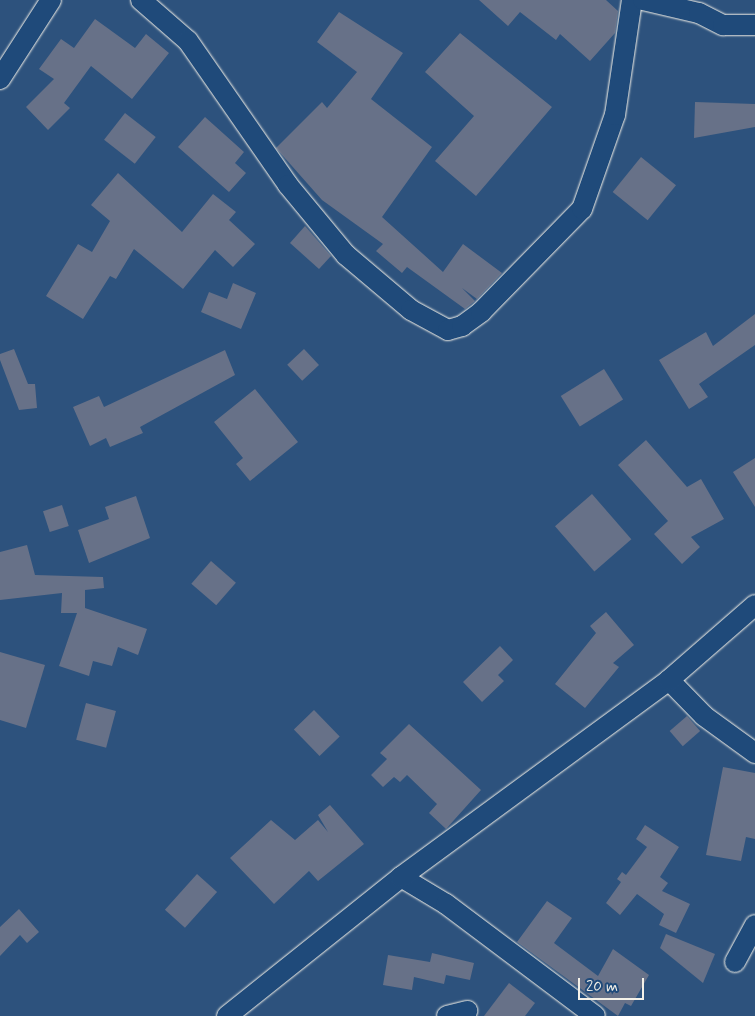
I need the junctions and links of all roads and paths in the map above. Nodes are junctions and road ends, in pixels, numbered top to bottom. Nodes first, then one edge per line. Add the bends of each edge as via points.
1 (51, 0) edge
2 (141, 0) edge
3 (632, 0) edge
4 (643, 0) edge
5 (755, 25) edge
6 (0, 79) edge
7 (755, 605) edge
8 (669, 680) junction
9 (755, 753) edge
10 (402, 877) junction
11 (755, 925) edge
12 (736, 962) dead end
13 (467, 1011) dead end
14 (227, 1016) edge
15 (447, 1016) edge
16 (595, 1016) edge

1 - 6 street
2 - 3 street via 188,41 288,185 346,255 411,310 448,330 462,326 481,312 582,210 615,115
4 - 5 street via 699,13 723,25
7 - 8 street
8 - 9 street via 704,716
8 - 10 street
10 - 14 street
10 - 16 street via 446,904
11 - 12 street
13 - 15 street

